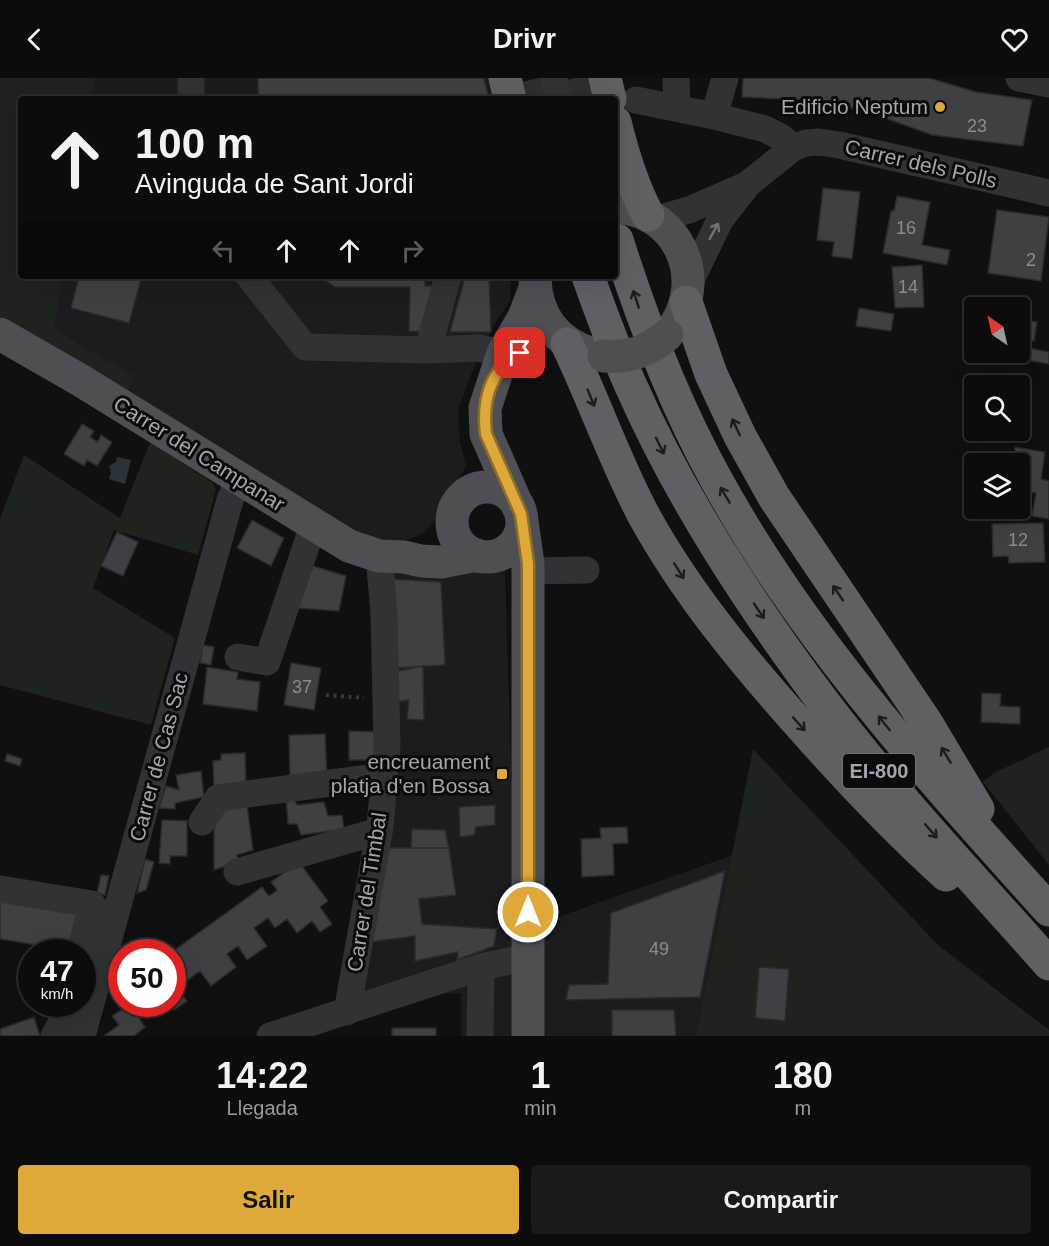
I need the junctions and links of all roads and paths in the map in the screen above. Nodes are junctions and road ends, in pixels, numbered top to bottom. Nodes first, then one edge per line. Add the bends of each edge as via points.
1 (191, 78) edge
2 (505, 78) edge
3 (554, 78) edge
4 (605, 78) edge
5 (676, 78) edge
6 (724, 78) edge
7 (1019, 78) edge
8 (1049, 84) edge
9 (191, 96) edge
10 (509, 96) edge
11 (557, 96) edge
12 (677, 108) junction
13 (631, 110) edge
14 (714, 116) junction
15 (793, 148) junction
16 (748, 184) junction
17 (1049, 193) edge
18 (618, 207) edge
19 (652, 217) junction
20 (618, 243) edge
21 (251, 279) edge
22 (447, 279) edge
23 (589, 279) edge
24 (535, 282) edge
25 (688, 293) junction
26 (0, 334) edge
27 (564, 342) junction
28 (428, 350) junction
29 (499, 364) junction
30 (486, 434) junction
31 (239, 479) junction
32 (471, 490) junction
33 (520, 514) junction
34 (452, 519) junction
35 (314, 523) junction
36 (391, 556) junction
37 (484, 556) junction
38 (586, 570) dead end
39 (528, 583) junction
40 (238, 657) dead end
41 (326, 695) dead end
42 (386, 699) junction
43 (384, 776) junction
44 (202, 822) dead end
45 (379, 831) junction
46 (237, 872) dead end
47 (1020, 877) junction
48 (0, 889) edge
49 (1049, 910) edge
50 (83, 939) edge
51 (1041, 954) edge
52 (528, 957) junction
53 (481, 968) junction
54 (347, 1012) junction
55 (63, 1017) edge
56 (297, 1032) edge
57 (54, 1036) edge
58 (82, 1036) edge
59 (270, 1036) edge
60 (480, 1036) edge
61 (528, 1036) edge

1 - 9 street
2 - 10 highway
3 - 11 street
4 - 13 highway
5 - 12 street
6 - 14 street
7 - 8 street
12 - 13 street
12 - 14 street
13 - 19 highway via 624,161 635,190
14 - 15 street via 765,129
15 - 16 street, Carrer dels Polls
15 - 17 street, Carrer dels Polls via 819,142
16 - 19 street, Carrer dels Polls via 689,210
25 -> 16 street, Carrer dels Polls via 720,219
18 - 19 main road
19 - 25 main road via 676,241 686,266
47 -> 20 highway, EI-800 via 854,686 755,546 691,432 639,309
21 - 28 street via 305,347
22 - 28 street
23 -> 51 highway, EI-800 via 631,387 726,563 782,645 871,762
24 - 27 main road via 542,312
24 - 29 main road via 524,317
25 - 27 main road, bridge via 675,326 655,345 637,353 604,356
47 -> 25 highway via 926,722 774,497 716,384
26 - 31 main road, Carrer del Campanar
27 - 29 main road via 532,346
27 -> 51 highway via 643,514 689,587 736,650 895,827 976,902
28 - 29 street via 478,348
29 - 30 main road via 485,408
30 - 32 main road via 480,469
30 - 33 main road
31 - 35 main road, Carrer del Campanar
31 - 58 street, Carrer de Cas Sac
32 - 33 main road via 483,487 503,491
32 - 34 main road via 460,499
33 - 37 main road via 520,531 513,544 507,550
33 - 39 main road
34 - 36 main road via 434,544
34 - 37 main road via 458,542
35 - 36 main road, Carrer del Campanar via 349,546
35 - 40 street via 267,662
36 - 37 main road, Carrer del Campanar via 441,562
36 - 42 street, Carrer del Timbal via 384,613
37 - 39 main road via 504,561
38 - 39 street
39 - 52 main road
41 - 42 path
42 - 43 street, Carrer del Timbal
43 - 44 street via 218,798
43 - 45 street, Carrer del Timbal
45 - 46 street
45 - 54 street, Carrer del Timbal
47 - 49 highway, EI-800
48 - 50 street via 92,904
52 - 53 street
52 - 61 main road
53 - 54 street
53 - 60 street
54 - 56 street
55 - 57 street
56 - 59 street

